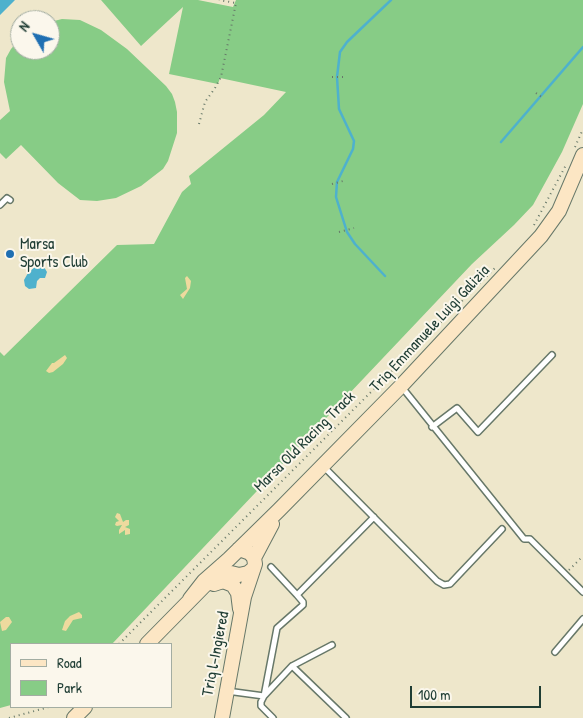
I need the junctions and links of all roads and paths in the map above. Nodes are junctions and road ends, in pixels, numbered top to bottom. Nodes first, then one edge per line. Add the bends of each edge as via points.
1 (219, 0) edge
2 (332, 77) dead end
3 (343, 77) dead end
4 (536, 93) dead end
5 (543, 98) dead end
6 (199, 124) dead end
7 (583, 129) edge
8 (578, 154) edge
9 (567, 162) dead end
10 (343, 181) dead end
11 (332, 184) dead end
12 (10, 200) dead end
13 (0, 205) edge
14 (354, 228) dead end
15 (339, 232) dead end
16 (530, 232) dead end
17 (495, 267) dead end
18 (552, 355) dead end
19 (401, 386) junction
20 (432, 427) junction
21 (322, 466) junction
22 (374, 517) junction
23 (502, 529) dead end
24 (583, 556) edge
25 (240, 564) junction
26 (271, 567) dead end
27 (564, 575) junction
28 (583, 592) edge
29 (297, 594) junction
30 (242, 616) junction
31 (583, 619) edge
32 (171, 620) junction
33 (120, 643) edge
34 (148, 643) edge
35 (332, 645) dead end
36 (555, 652) dead end
37 (292, 666) junction
38 (226, 691) junction
39 (264, 696) junction
40 (45, 708) edge
41 (84, 708) edge
42 (9, 718) edge
43 (74, 718) edge
44 (222, 718) edge
45 (272, 718) edge
46 (346, 718) edge

1 - 6 path via 236,3 221,76 205,102
2 - 3 path
4 - 5 path
7 - 8 path
8 - 19 main road, Triq Emmanuele Luigi Galizia via 563,204 548,227
9 - 16 path
10 - 11 path
12 - 13 lane via 7,198
14 - 15 path
17 - 33 path, Marsa Old Racing Track
18 - 20 lane via 478,432 457,408
19 - 20 lane
19 - 21 main road, Triq Emmanuele Luigi Galizia
20 - 27 lane via 524,539 530,539
21 - 22 lane
21 - 25 main road, Triq Emmanuele Luigi Galizia via 280,510
22 - 23 lane via 444,585 450,584
22 - 29 lane
24 - 27 path
25 - 30 main road, Triq l-Ingiered via 244,598
25 - 32 main road, Triq Emmanuele Luigi Galizia via 204,581
26 - 29 lane
27 - 28 lane
29 - 39 lane via 304,602 277,628
30 - 32 main road via 238,593 233,585 223,581 214,584
30 - 38 main road, Triq l-Ingiered
31 - 36 lane
32 - 34 main road, Triq Emmanuele Luigi Galizia
35 - 37 lane
37 - 39 lane
37 - 46 lane
38 - 39 lane
38 - 44 main road, Triq l-Ingiered
39 - 45 lane via 260,705
40 - 42 path
41 - 43 main road

